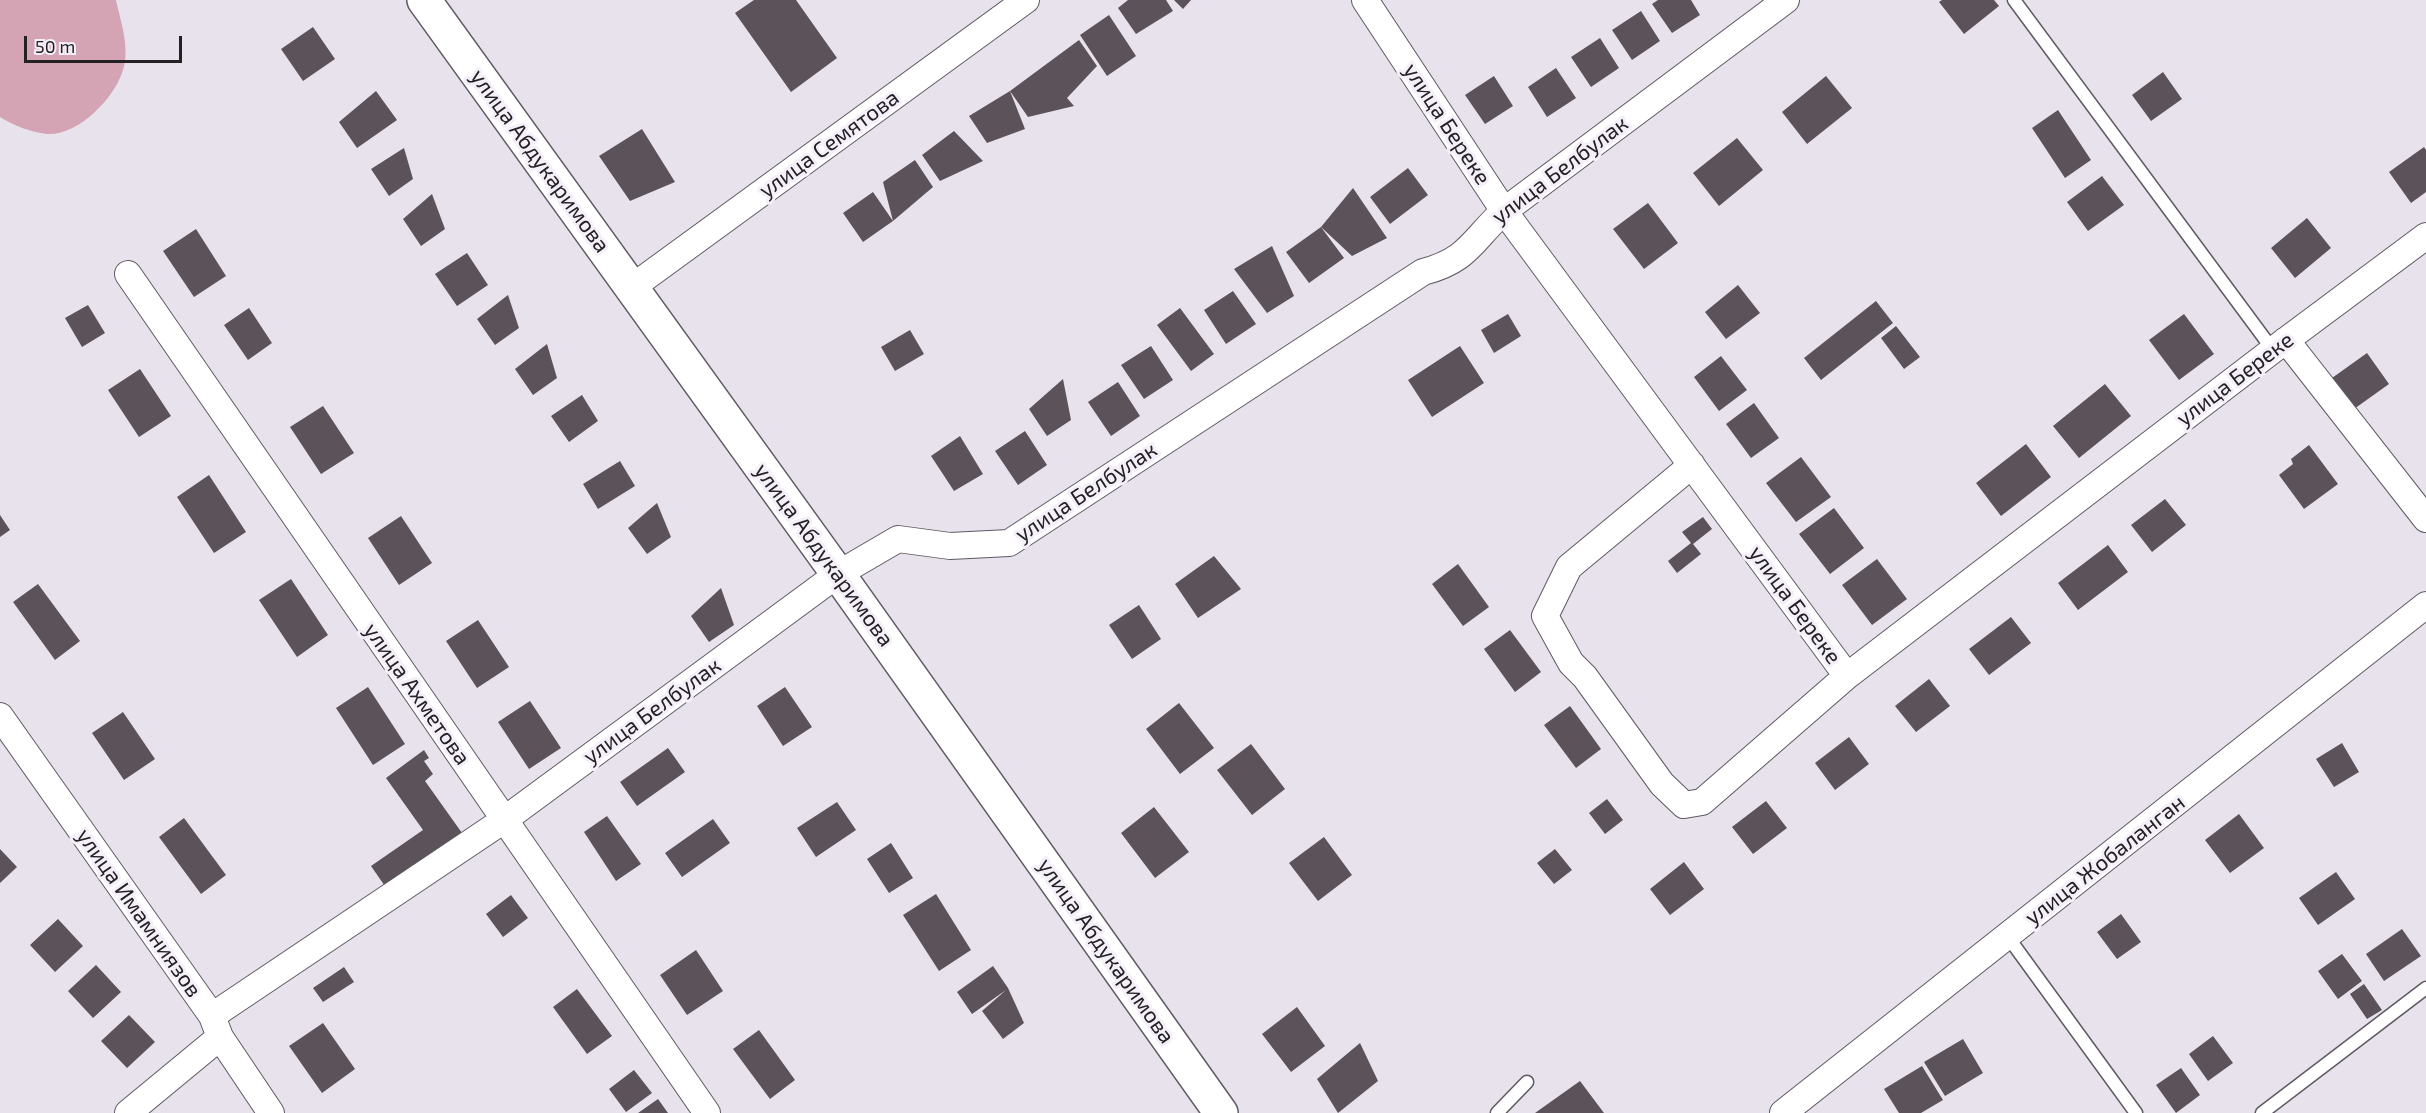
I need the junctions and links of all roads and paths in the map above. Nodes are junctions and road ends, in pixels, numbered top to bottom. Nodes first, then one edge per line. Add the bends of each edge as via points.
1 (424, 0) edge
2 (1026, 0) edge
3 (1365, 0) edge
4 (1786, 0) edge
5 (2014, 0) edge
6 (1504, 211) junction
7 (2426, 236) edge
8 (128, 274) dead end
9 (631, 288) junction
10 (2280, 345) junction
11 (1692, 465) junction
12 (2426, 519) edge
13 (838, 574) junction
14 (2426, 605) edge
15 (1847, 676) junction
16 (0, 716) edge
17 (504, 820) junction
18 (2008, 937) junction
19 (2426, 988) edge
20 (216, 1027) junction
21 (1527, 1082) dead end
22 (128, 1113) edge
23 (271, 1113) edge
24 (708, 1113) edge
25 (1221, 1113) edge
26 (1497, 1113) edge
27 (1783, 1113) edge
28 (2136, 1113) edge
29 (2262, 1113) edge

1 - 9 main road, улица Абдукаримова
2 - 9 street, улица Семятова
3 - 6 street, улица Береке
4 - 6 street, улица Белбулак
5 - 10 lane
6 - 11 street, улица Береке
6 - 13 street, улица Белбулак via 1453,262 1423,272 1009,543 950,546 898,539
7 - 10 street, улица Береке
8 - 17 street, улица Ахметова
9 - 13 main road, улица Абдукаримова
10 - 12 street
10 - 15 street, улица Береке
11 - 15 street, улица Береке
11 - 15 street via 1569,567 1545,616 1571,663 1662,784 1684,805 1702,802
13 - 17 street, улица Белбулак
13 - 25 main road, улица Абдукаримова
14 - 18 street, улица Жобаланган
16 - 20 street, улица Имамниязов
17 - 20 street, улица Белбулак
17 - 24 street, улица Ахметова
18 - 27 street, улица Жобаланган
18 - 28 lane
19 - 29 lane
20 - 22 street, улица Белбулак
20 - 23 street, улица Имамниязов
21 - 26 lane

